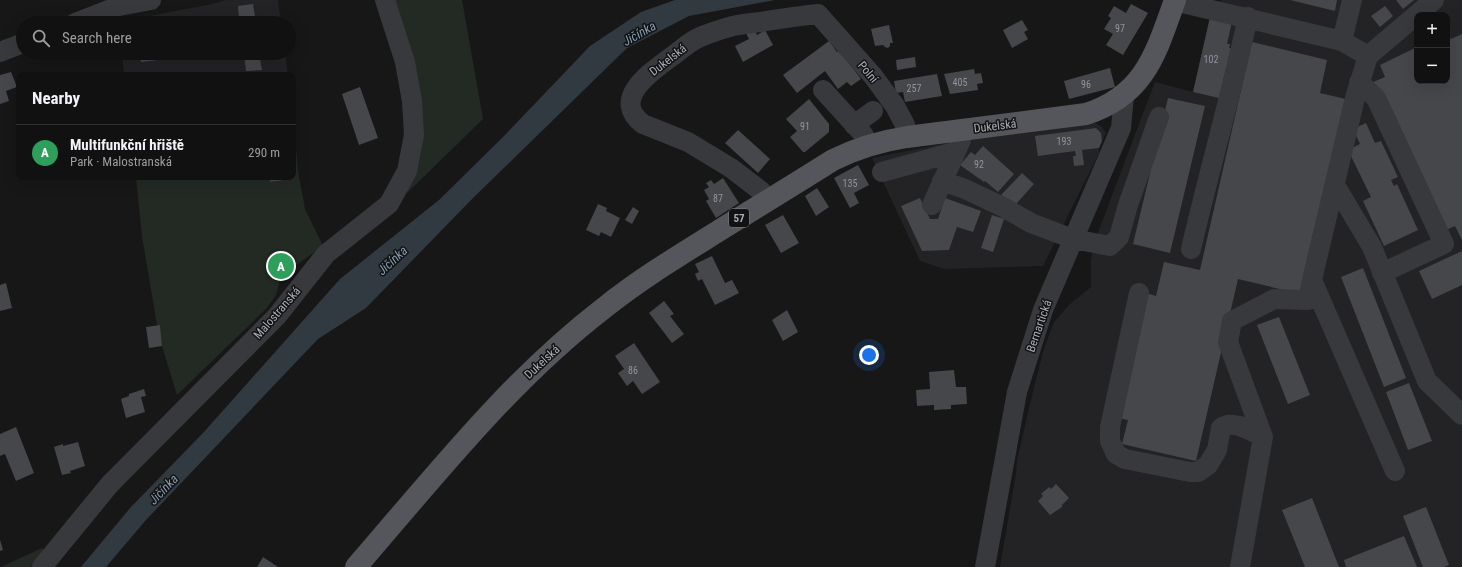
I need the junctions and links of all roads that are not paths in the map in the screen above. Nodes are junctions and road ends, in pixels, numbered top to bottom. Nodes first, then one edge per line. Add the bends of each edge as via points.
1 (151, 0) edge
2 (385, 0) edge
3 (1174, 0) edge
4 (1352, 0) edge
5 (1434, 0) edge
6 (818, 14) joint
7 (93, 16) edge
8 (1248, 17) junction
9 (1342, 41) junction
10 (16, 46) edge
11 (0, 52) edge
12 (1368, 56) junction
13 (1359, 82) junction
14 (822, 90) dead end
15 (1124, 95) junction
16 (873, 111) dead end
17 (1159, 117) dead end
18 (854, 125) junction
19 (962, 130) junction
20 (907, 137) junction
21 (869, 145) junction
22 (955, 152) junction
23 (882, 172) dead end
24 (942, 181) junction
25 (1335, 185) junction
26 (767, 201) junction
27 (932, 205) dead end
28 (1074, 239) junction
29 (1191, 249) dead end
30 (1382, 273) junction
31 (1312, 280) junction
32 (1139, 293) dead end
33 (1462, 415) edge
34 (1263, 437) junction
35 (1395, 472) dead end
36 (42, 567) edge
37 (356, 567) edge
38 (985, 567) edge
39 (1240, 567) edge

1 - 7 street via 119,6
2 - 36 street, Malostranská via 405,62 412,101 414,135 407,171 389,204 326,254 277,316 110,484
3 - 8 street
3 - 15 main road, Dukelská / 57 via 1156,51 1143,75
4 - 9 street
5 - 12 street
6 - 20 street, Polní via 878,82 895,106 905,125
6 - 26 street, Dukelská via 733,26 697,38 654,70 632,94 631,107 643,124 688,142 732,168 761,191
8 - 9 street
8 - 29 street
9 - 12 street
10 - 11 street
12 - 13 street
13 - 25 street
13 - 30 street via 1376,98 1444,244
14 - 18 street
15 - 19 main road, Dukelská / 57 via 1086,114
15 - 28 street, Bernartická via 1121,128
16 - 18 street
17 - 28 street via 1119,237 1110,246
18 - 21 street
19 - 20 main road, Dukelská / 57
19 - 22 street via 961,140
20 - 21 main road, Dukelská / 57
21 - 26 main road, Dukelská / 57 via 833,160
22 - 23 street
22 - 24 street
24 - 27 street
24 - 28 street via 965,189 1031,223
25 - 30 street via 1372,247
25 - 31 street
26 - 37 main road, Dukelská / 57 via 634,285 549,355 487,416
28 - 38 street, Bernartická via 1043,310 1017,392
30 - 33 street via 1427,381
31 - 34 street via 1308,300 1274,299 1232,321 1228,342
31 - 35 street
32 - 34 street via 1110,426 1110,441 1116,454 1125,459 1180,471 1198,472 1208,465 1217,450 1222,426 1239,426
34 - 39 street

